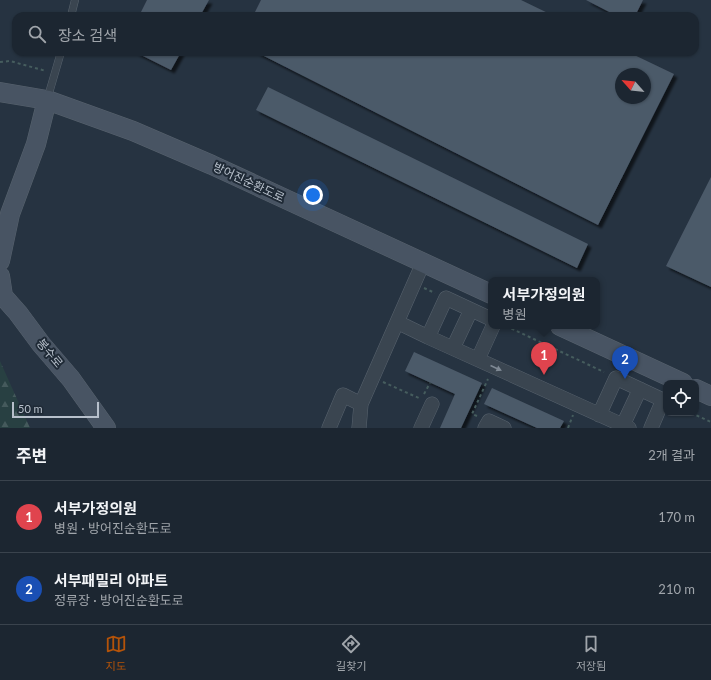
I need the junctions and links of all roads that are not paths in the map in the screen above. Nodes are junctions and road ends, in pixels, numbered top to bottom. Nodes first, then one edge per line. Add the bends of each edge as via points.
1 (76, 0) edge
2 (72, 12) edge
3 (60, 56) edge
4 (0, 92) edge
5 (47, 100) junction
6 (0, 261) edge
7 (423, 263) junction
8 (0, 276) edge
9 (488, 293) edge
10 (471, 310) junction
11 (488, 318) edge
12 (397, 322) junction
13 (492, 329) edge
14 (566, 329) edge
15 (428, 337) junction
16 (453, 348) junction
17 (478, 359) junction
18 (677, 380) edge
19 (640, 389) junction
20 (699, 390) edge
21 (711, 396) edge
22 (361, 404) junction
23 (432, 404) dead end
24 (599, 414) junction
25 (487, 424) edge
26 (626, 427) edge
27 (106, 428) edge
28 (329, 428) edge
29 (359, 428) edge
30 (421, 428) edge
31 (504, 428) edge
32 (651, 428) edge

1 - 2 lane
3 - 5 lane
4 - 5 main road, 방어진순환도로
5 - 6 main road via 36,144 10,214
5 - 7 main road, 방어진순환도로 via 133,131 212,164
7 - 9 main road, 방어진순환도로
7 - 12 street
8 - 27 main road, 봉수로 via 3,296 72,379
10 - 11 street
10 - 15 street via 446,298
10 - 16 street
12 - 15 street
12 - 22 street
13 - 17 street
14 - 18 main road
15 - 16 street
16 - 17 street
17 -> 24 street
19 - 24 street via 616,378
19 - 26 street
19 - 32 street via 663,400
20 - 21 main road
22 - 28 street via 343,395
22 - 29 street
23 - 30 street
24 - 26 street
25 - 31 street

